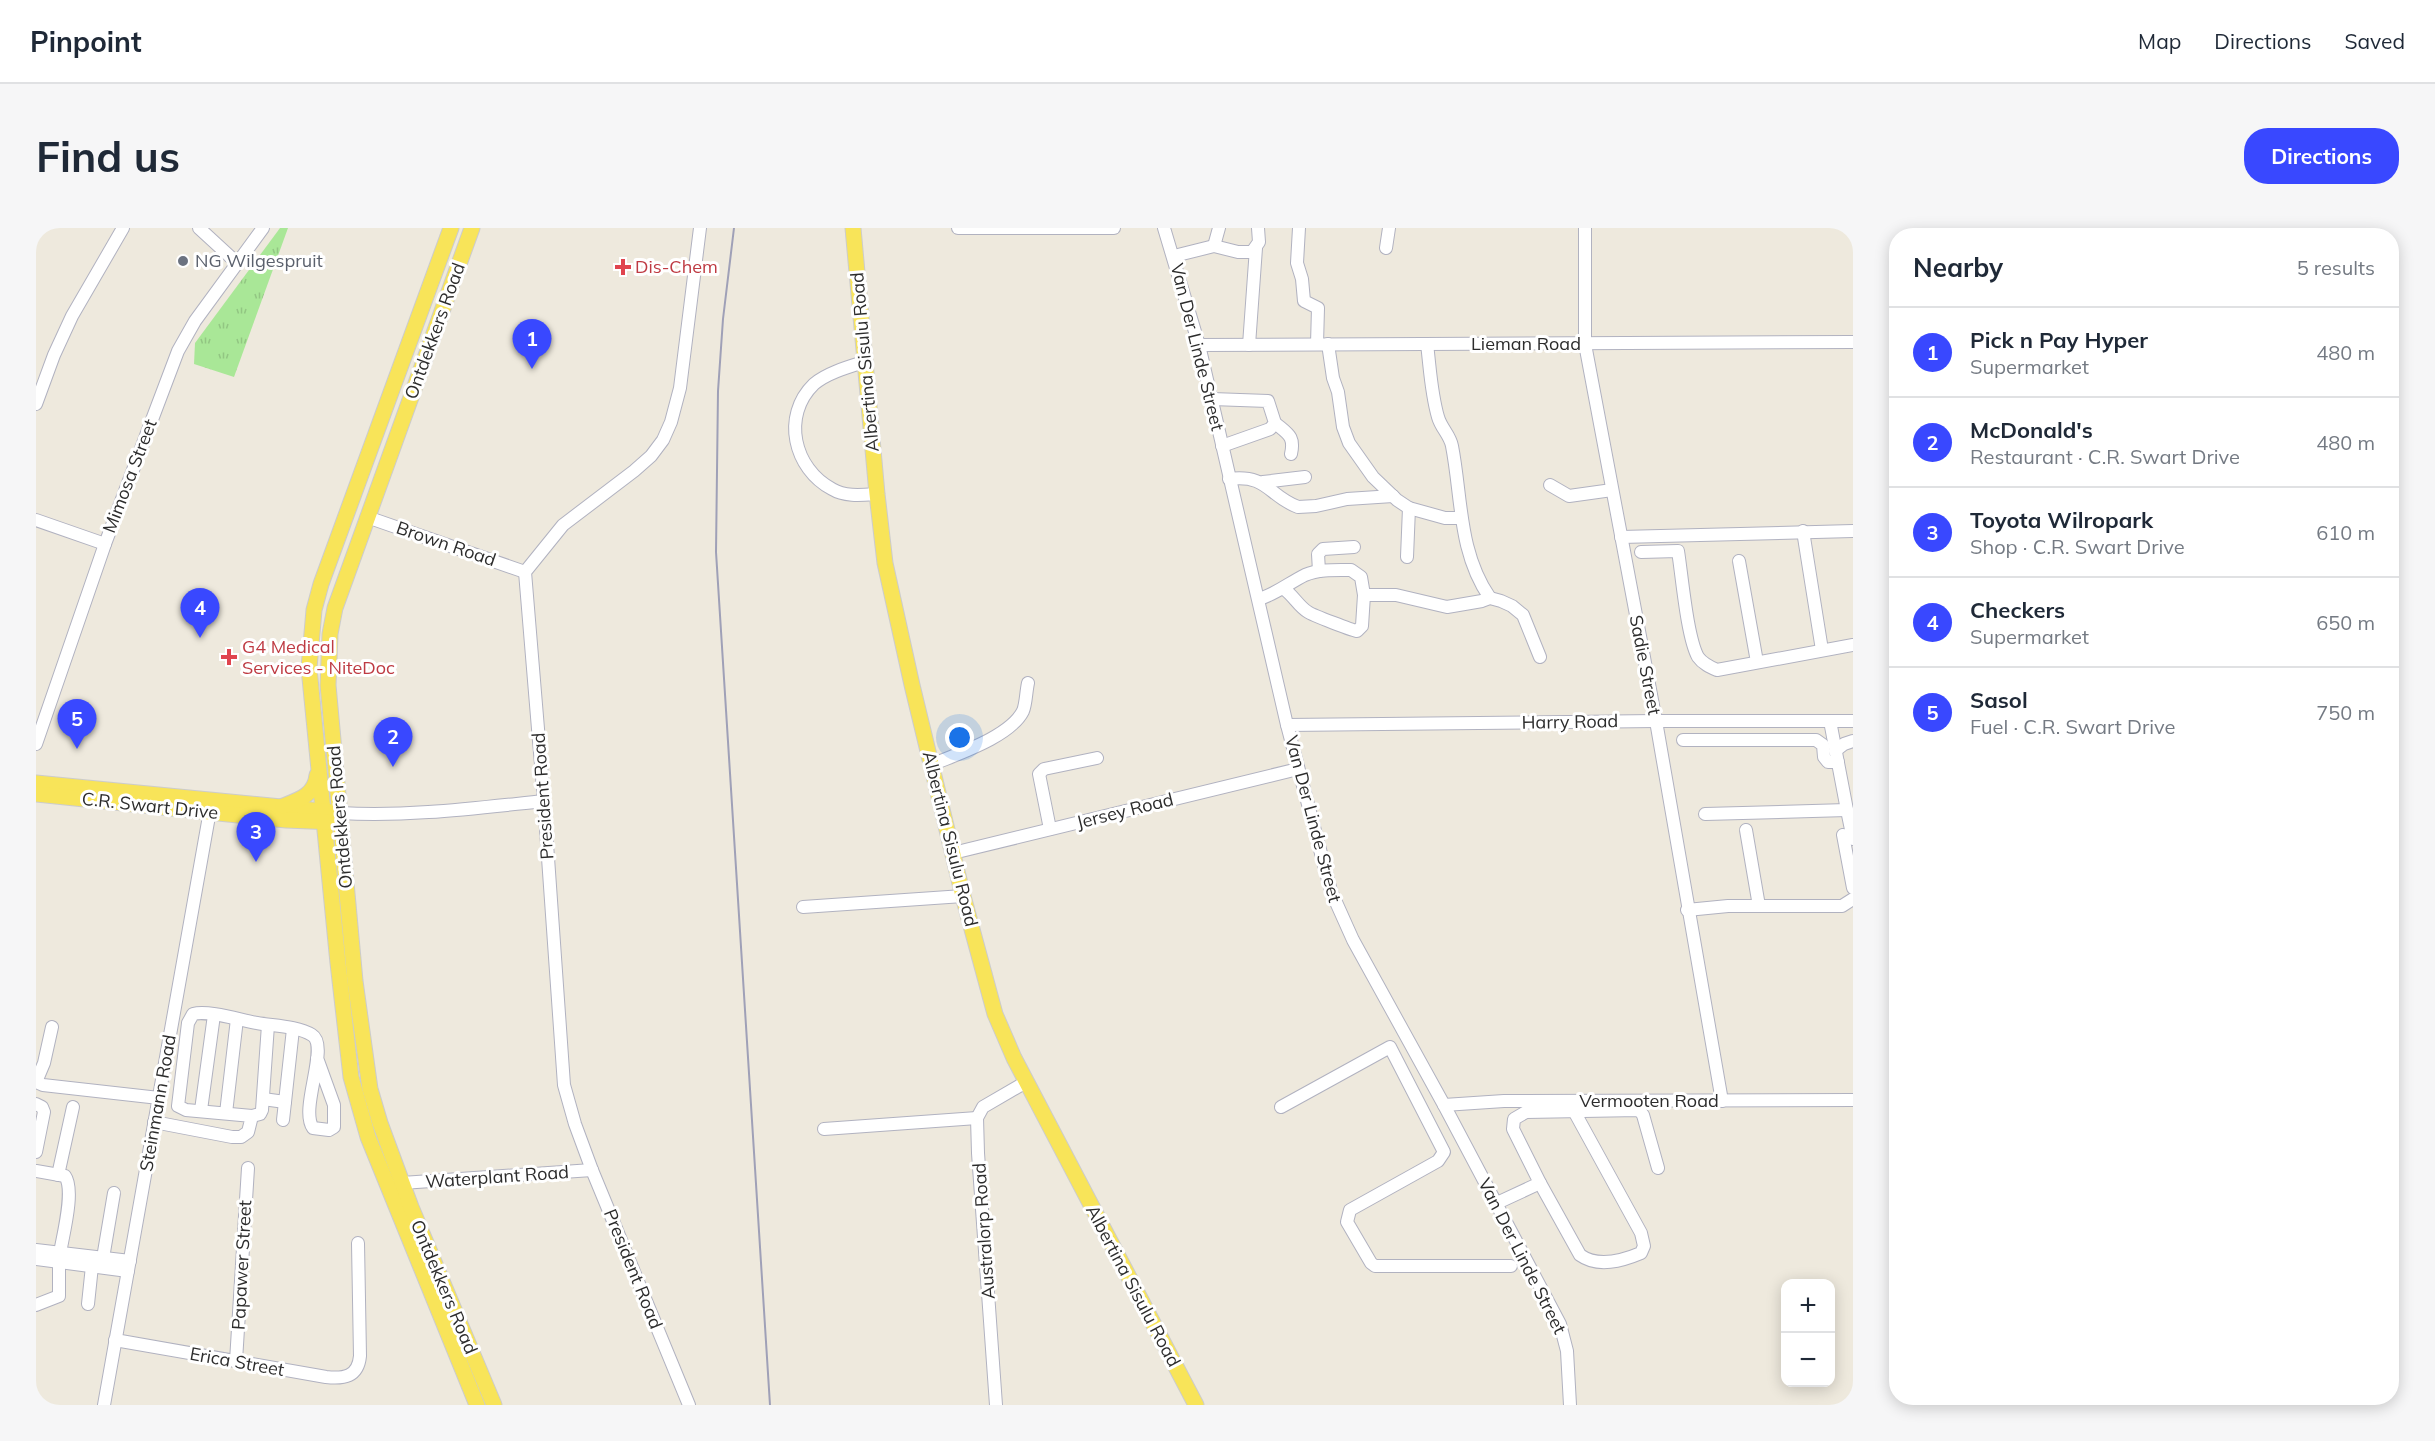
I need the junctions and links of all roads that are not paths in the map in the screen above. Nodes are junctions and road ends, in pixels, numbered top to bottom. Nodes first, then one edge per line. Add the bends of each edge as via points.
1 (123, 228) edge
2 (199, 228) edge
3 (262, 228) edge
4 (452, 228) edge
5 (472, 228) edge
6 (700, 228) edge
7 (853, 228) edge
8 (958, 228) edge
9 (1114, 228) edge
10 (1164, 228) edge
11 (1219, 228) edge
12 (1258, 228) edge
13 (1299, 228) edge
14 (1389, 228) edge
15 (1585, 228) edge
16 (1214, 246) junction
17 (1256, 248) junction
18 (1386, 248) dead end
19 (1174, 256) junction
20 (237, 263) junction
21 (1853, 342) edge
22 (1322, 344) junction
23 (1426, 344) junction
24 (1586, 344) junction
25 (1199, 345) junction
26 (1249, 345) junction
27 (864, 362) junction
28 (1212, 399) junction
29 (36, 404) edge
30 (1275, 423) junction
31 (1222, 446) junction
32 (1291, 454) dead end
33 (1305, 477) dead end
34 (1230, 479) junction
35 (1263, 482) junction
36 (1550, 485) dead end
37 (1612, 490) junction
38 (877, 494) junction
39 (1393, 496) junction
40 (1409, 508) junction
41 (367, 517) junction
42 (1461, 518) junction
43 (36, 520) edge
44 (1803, 531) junction
45 (1853, 531) edge
46 (1621, 537) junction
47 (105, 544) junction
48 (1354, 547) dead end
49 (1641, 552) dead end
50 (1407, 557) dead end
51 (1739, 561) dead end
52 (1319, 571) junction
53 (525, 572) junction
54 (1284, 589) junction
55 (1364, 595) junction
56 (1490, 598) junction
57 (1259, 599) junction
58 (1853, 645) edge
59 (1822, 650) junction
60 (1540, 657) dead end
61 (1757, 663) junction
62 (1028, 684) dead end
63 (40, 718) edge
64 (1656, 721) junction
65 (1830, 721) junction
66 (1853, 721) edge
67 (1287, 725) junction
68 (1683, 740) dead end
69 (1853, 741) edge
70 (36, 744) edge
71 (1833, 751) junction
72 (1097, 758) dead end
73 (318, 759) junction
74 (931, 765) junction
75 (1298, 769) junction
76 (36, 783) edge
77 (36, 794) edge
78 (544, 801) junction
79 (210, 806) junction
80 (1848, 810) junction
81 (1705, 813) dead end
82 (283, 814) junction
83 (332, 817) junction
84 (1050, 829) junction
85 (1746, 830) dead end
86 (1848, 837) edge
87 (953, 853) junction
88 (328, 857) junction
89 (1853, 888) edge
90 (963, 896) junction
91 (1853, 899) edge
92 (1759, 906) junction
93 (802, 907) dead end
94 (1687, 910) junction
95 (214, 1015) junction
96 (237, 1019) junction
97 (268, 1025) junction
98 (52, 1027) dead end
99 (293, 1029) junction
100 (317, 1058) junction
101 (36, 1082) edge
102 (1026, 1082) junction
103 (1436, 1089) junction
104 (159, 1098) junction
105 (263, 1099) junction
106 (1418, 1099) junction
107 (1853, 1100) edge
108 (1722, 1101) junction
109 (285, 1102) junction
110 (1444, 1103) junction
111 (36, 1104) edge
112 (73, 1107) dead end
113 (1281, 1107) dead end
114 (201, 1110) junction
115 (1574, 1111) junction
116 (1425, 1112) junction
117 (226, 1113) junction
118 (252, 1116) junction
119 (977, 1118) junction
120 (282, 1120) dead end
121 (154, 1122) junction
122 (824, 1129) dead end
123 (36, 1152) edge
124 (248, 1168) dead end
125 (1658, 1168) dead end
126 (592, 1170) junction
127 (36, 1171) edge
128 (58, 1174) junction
129 (402, 1183) junction
130 (1539, 1183) junction
131 (114, 1193) dead end
132 (1497, 1203) junction
133 (358, 1243) dead end
134 (36, 1250) edge
135 (60, 1257) junction
136 (103, 1258) junction
137 (36, 1259) edge
138 (92, 1266) junction
139 (129, 1266) junction
140 (1511, 1266) dead end
141 (88, 1304) dead end
142 (36, 1305) edge
143 (116, 1340) junction
144 (236, 1361) junction
145 (104, 1405) edge
146 (477, 1405) edge
147 (494, 1405) edge
148 (689, 1405) edge
149 (996, 1405) edge
150 (1196, 1405) edge
151 (1570, 1405) edge

1 - 29 street via 72,316
2 - 20 street
3 - 20 street, Mimosa Street
4 - 73 main road, Ontdekkers Road via 314,610 309,668
5 - 41 main road, Ontdekkers Road
6 - 53 street via 680,388 663,440 634,471 563,525
7 - 27 main road, Albertina Sisulu Road
8 - 9 street
10 - 19 street, Van Der Linde Street
11 - 16 street
12 - 17 street
13 - 22 street via 1298,268 1304,301 1318,308
14 - 18 street
15 - 24 street, Sadie Street
16 - 17 street via 1245,253
16 - 19 street
17 - 26 street
19 - 25 street, Van Der Linde Street
20 - 47 street, Mimosa Street via 178,351
21 - 24 street, Lieman Road
22 - 23 street, Lieman Road
22 - 26 street, Lieman Road
22 - 39 street via 1349,443 1373,477
23 - 24 street, Lieman Road
23 - 42 street via 1436,410 1452,444
24 - 37 street, Sadie Street
25 - 26 street, Lieman Road
25 - 28 street, Van Der Linde Street
27 - 38 main road, Albertina Sisulu Road
27 - 38 street via 815,383 805,396 794,430 797,449 814,477 833,490 853,495
28 - 30 street via 1268,401
28 - 31 street, Van Der Linde Street
30 - 31 street via 1270,429
30 - 32 street via 1291,438
31 - 34 street, Van Der Linde Street
33 - 35 street
34 - 35 street via 1242,477
34 - 57 street, Van Der Linde Street
35 - 39 street via 1298,507
36 - 37 street via 1569,496
37 - 46 street, Sadie Street
38 - 74 main road, Albertina Sisulu Road via 885,563
39 - 40 street
40 - 42 street via 1444,518
40 - 50 street
41 - 53 street, Brown Road
41 - 83 main road, Ontdekkers Road via 335,608 330,634
42 - 56 street via 1477,574
43 - 47 street
44 - 45 street
44 - 46 street
44 - 59 street
46 - 64 street, Sadie Street
47 - 63 street, Mimosa Street
48 - 52 street via 1323,549 1318,554
49 - 61 street via 1678,551 1692,637 1698,657 1706,665 1717,669
51 - 61 street
52 - 54 street via 1306,574
52 - 55 street via 1354,570 1361,577
53 - 78 street, President Road
54 - 55 street via 1310,614 1353,631 1360,630 1364,623
54 - 57 street
55 - 56 street via 1396,595 1447,607
56 - 60 street via 1523,615
57 - 67 street, Van Der Linde Street
58 - 59 street
59 - 61 street
62 - 74 street via 1023,711 1007,729
63 - 70 street, Mimosa Street
64 - 65 street, Harry Road
64 - 67 street, Harry Road
64 - 94 street, Sadie Street
65 - 66 street, Harry Road
65 - 71 street
67 - 75 street, Van Der Linde Street
68 - 71 street via 1816,740
69 - 71 street
71 - 80 street
72 - 84 street via 1044,768 1039,774
73 - 82 main road via 317,780 310,793
73 - 83 main road, Ontdekkers Road
74 - 87 main road, Albertina Sisulu Road
75 - 84 street, Jersey Road
75 - 103 street, Van Der Linde Street via 1338,910
76 - 79 main road, C.R. Swart Drive
77 - 79 main road, C.R. Swart Drive
78 - 83 street, C.R. Swart Drive
78 - 126 street, President Road via 564,1085
79 - 82 main road, C.R. Swart Drive
79 - 104 street, Steinmann Road
80 - 81 street
80 - 86 street
82 - 83 main road, C.R. Swart Drive
82 - 88 main road via 313,833
83 - 88 main road, Ontdekkers Road
83 - 129 main road, Ontdekkers Road via 365,1061 376,1110
84 - 87 street, Jersey Road
85 - 92 street
86 - 89 street
87 - 90 main road, Albertina Sisulu Road
88 - 146 main road, Ontdekkers Road via 356,1098 398,1213
90 - 93 street
90 - 102 main road, Albertina Sisulu Road via 995,1014
91 - 92 street via 1842,906
92 - 94 street
94 - 108 street, Sadie Street
95 - 96 street
95 - 114 street
95 - 114 street via 193,1014 187,1033 178,1106
96 - 97 street
96 - 117 street
97 - 99 street
97 - 105 street
98 - 101 street
99 - 100 street via 315,1038
99 - 109 street
100 - 100 street via 308,1118 313,1128 329,1130 334,1127 334,1105
101 - 104 street
102 - 119 street via 988,1102
102 - 150 main road, Albertina Sisulu Road
103 - 106 street
103 - 110 street, Van Der Linde Street
104 - 121 street, Steinmann Road
105 - 109 street
105 - 118 street via 260,1114
106 - 113 street via 1390,1047
106 - 116 street
107 - 108 street, Vermooten Road
108 - 110 street, Vermooten Road
109 - 120 street
110 - 116 street
110 - 132 street, Van Der Linde Street
111 - 123 street via 44,1112
112 - 128 street
114 - 117 street
115 - 125 street via 1642,1112
115 - 130 street via 1526,1112 1514,1119 1513,1129
115 - 130 street via 1641,1233 1641,1253 1606,1262 1580,1255
116 - 140 street via 1443,1147 1442,1157 1350,1210 1347,1222 1376,1266
117 - 118 street
118 - 121 street via 248,1132 241,1137
119 - 122 street
119 - 149 street, Australorp Road
121 - 139 street, Steinmann Road
124 - 144 street, Papawer Street
126 - 129 street, Waterplant Road
126 - 148 street, President Road
127 - 128 street
128 - 135 street via 69,1185
129 - 147 main road, Ontdekkers Road
130 - 132 street
131 - 136 street
132 - 151 street, Van Der Linde Street via 1560,1323 1567,1351
133 - 144 street, Erica Street via 360,1356 356,1370 340,1379
134 - 135 street
135 - 136 street
135 - 137 street
135 - 138 street
135 - 142 street via 59,1296
136 - 139 street
138 - 139 street
138 - 141 street
139 - 143 street, Steinmann Road
143 - 144 street, Erica Street
143 - 145 street, Steinmann Road

